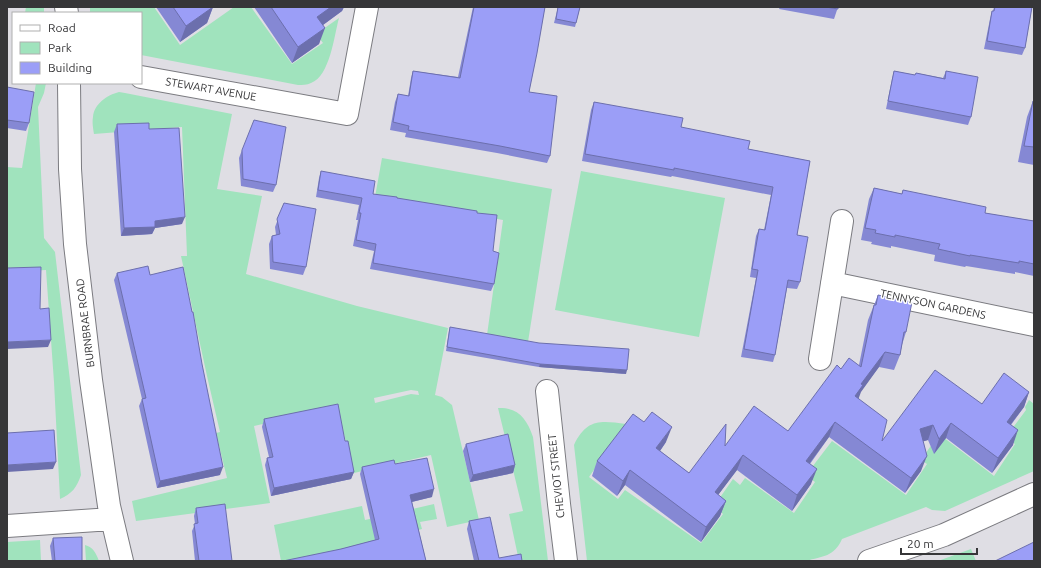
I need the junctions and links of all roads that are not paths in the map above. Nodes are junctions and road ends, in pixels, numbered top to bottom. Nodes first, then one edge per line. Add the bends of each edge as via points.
1 (367, 7) edge
2 (142, 77) edge
3 (69, 84) edge
4 (842, 221) dead end
5 (832, 284) junction
6 (1034, 325) edge
7 (820, 359) dead end
8 (547, 391) dead end
9 (1034, 494) edge
10 (112, 519) junction
11 (7, 526) edge
12 (122, 561) edge
13 (566, 561) edge
14 (868, 561) edge

1 - 2 street, STEWART AVENUE via 347,114
3 - 10 street, BURNBRAE ROAD via 70,169 75,244 93,394
4 - 5 street
5 - 6 street, TENNYSON GARDENS
5 - 7 street
8 - 13 street, CHEVIOT STREET
9 - 14 street via 944,535
10 - 11 street
10 - 12 street, BURNBRAE ROAD

